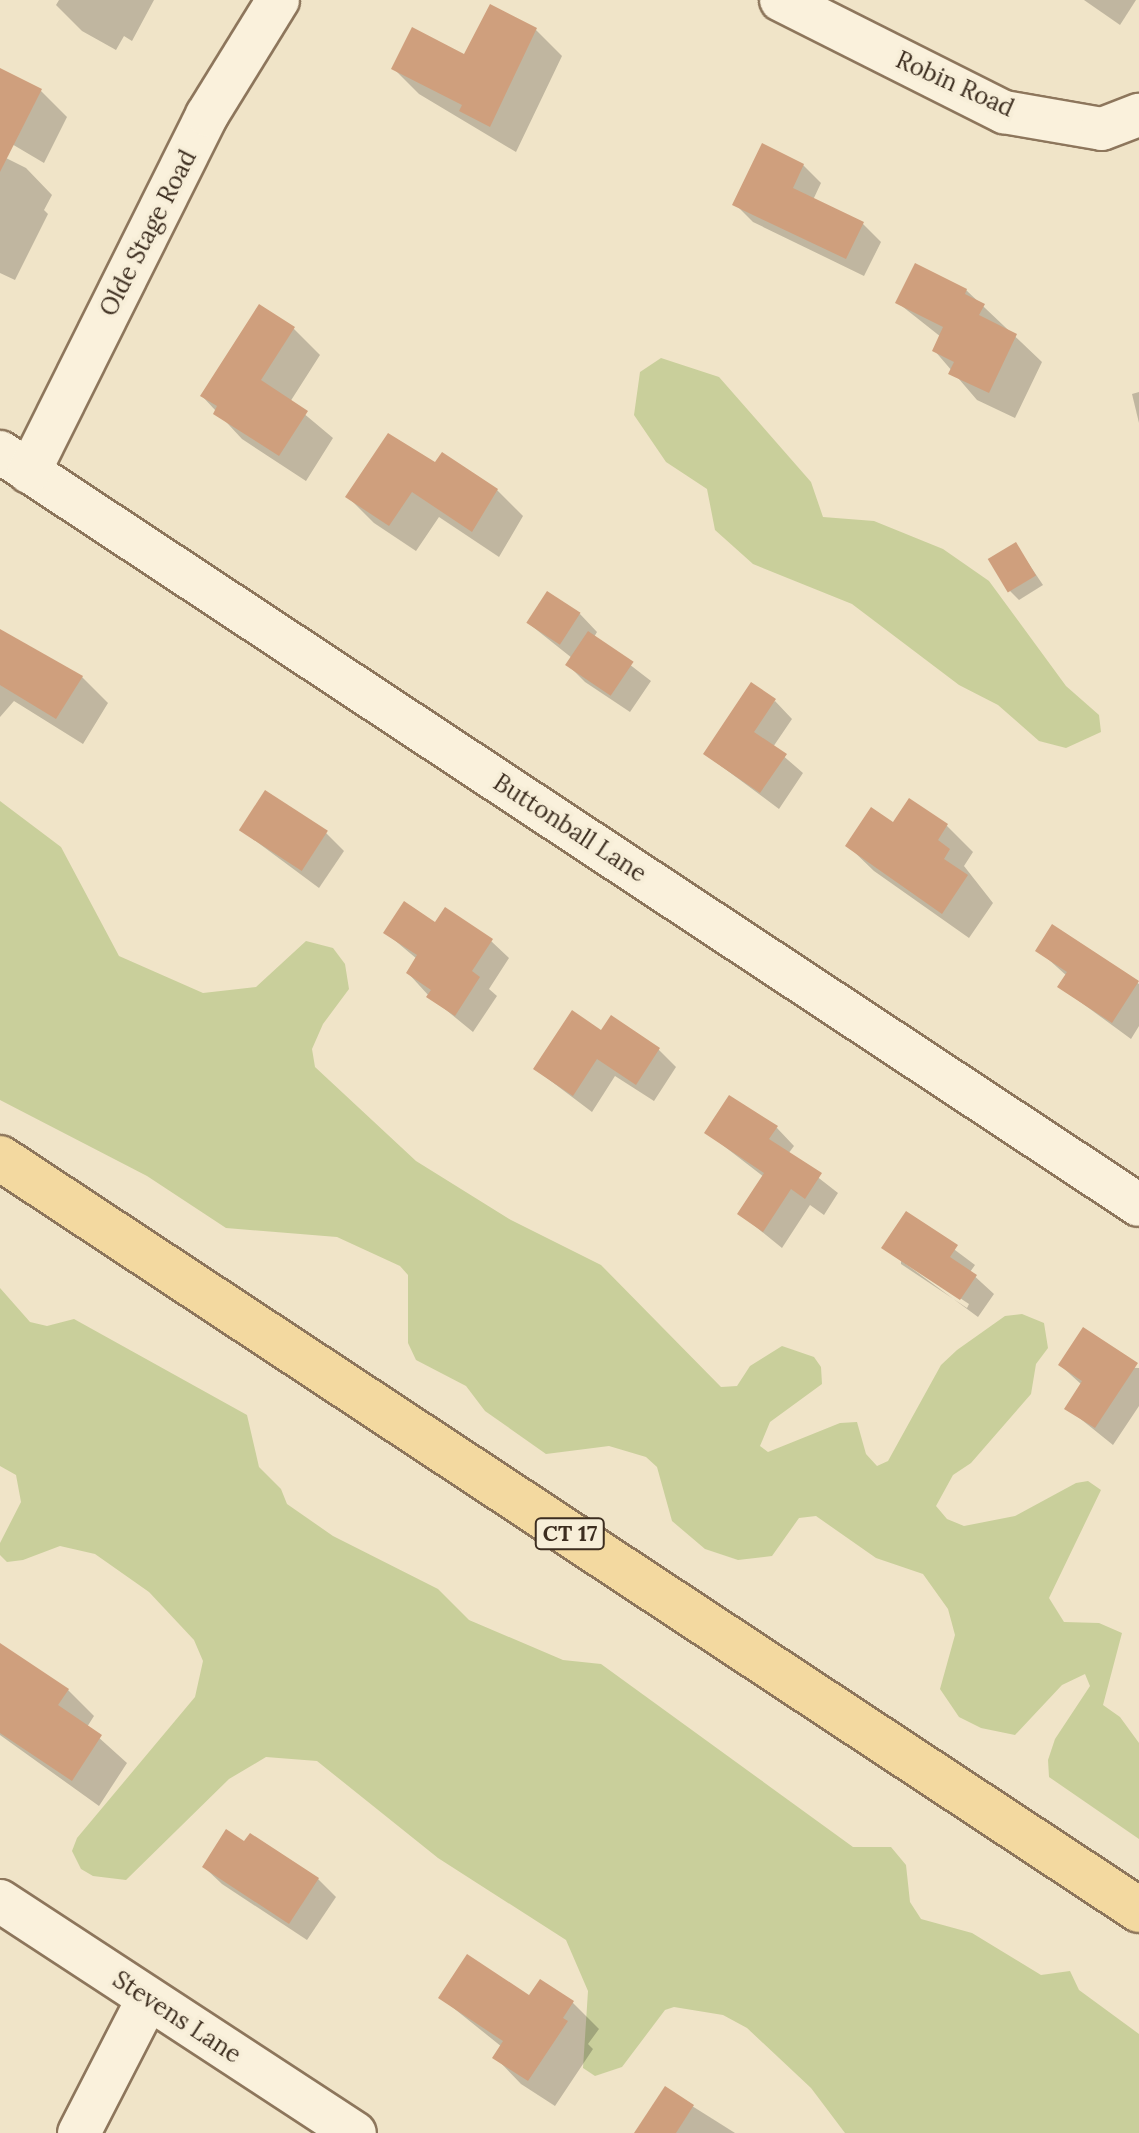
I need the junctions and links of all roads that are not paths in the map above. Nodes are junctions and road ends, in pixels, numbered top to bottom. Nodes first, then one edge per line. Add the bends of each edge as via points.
1 (278, 0) edge
2 (781, 0) edge
3 (1139, 115) edge
4 (15, 462) edge
5 (0, 1158) edge
6 (1139, 1205) edge
7 (0, 1901) edge
8 (1139, 1910) edge
9 (148, 1999) junction
10 (79, 2133) edge
11 (355, 2133) edge

1 - 4 street, Olde Stage Road via 207,115
2 - 3 street, Robin Road via 1004,112 1102,129
4 - 6 street, Buttonball Lane
5 - 8 main road, CT 17
7 - 9 street, Stevens Lane
9 - 10 street
9 - 11 street, Stevens Lane

